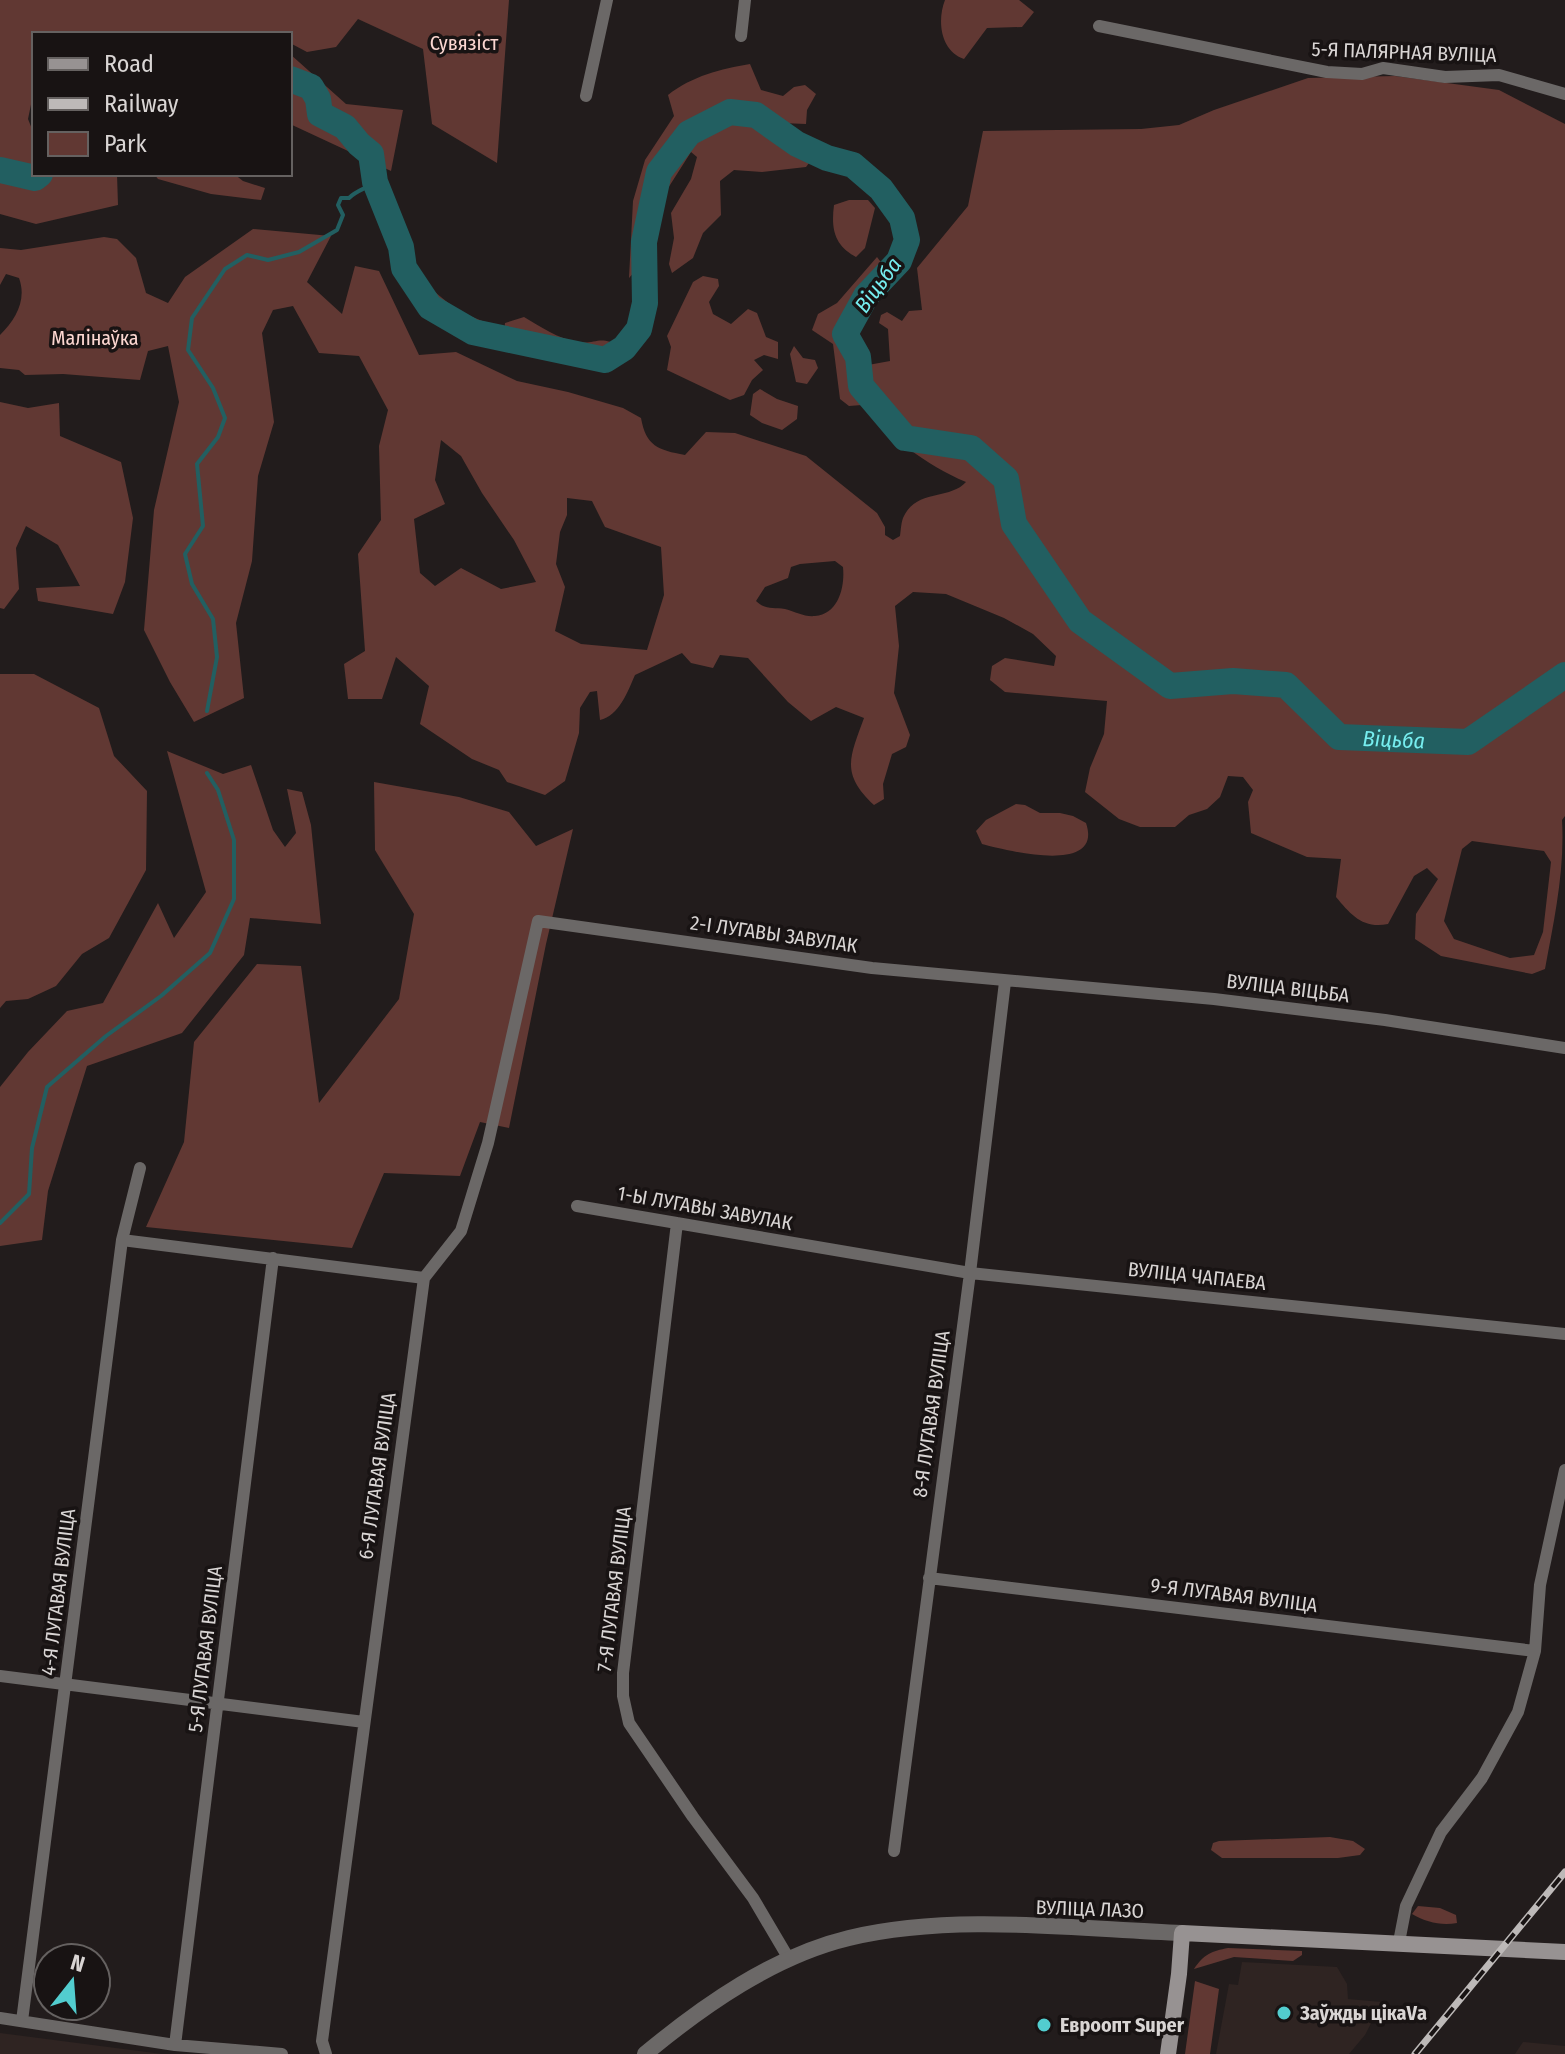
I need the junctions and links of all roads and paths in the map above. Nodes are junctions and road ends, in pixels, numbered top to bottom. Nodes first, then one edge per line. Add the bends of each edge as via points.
1 (607, 0) edge
2 (745, 0) edge
3 (1099, 26) dead end
4 (741, 36) dead end
5 (1565, 94) edge
6 (586, 96) dead end
7 (1005, 982) junction
8 (1565, 1048) edge
9 (140, 1168) dead end
10 (577, 1206) dead end
11 (677, 1223) junction
12 (122, 1240) junction
13 (826, 1248) joint
14 (273, 1258) junction
15 (970, 1273) junction
16 (424, 1278) junction
17 (1565, 1334) edge
18 (1565, 1470) edge
19 (929, 1578) junction
20 (1535, 1651) junction
21 (0, 1676) edge
22 (67, 1686) junction
23 (218, 1704) junction
24 (364, 1722) junction
25 (894, 1851) dead end
26 (1182, 1933) junction
27 (1399, 1942) junction
28 (1565, 1952) edge
29 (789, 1959) junction
30 (0, 2018) edge
31 (22, 2021) junction
32 (175, 2045) junction
33 (282, 2054) edge
34 (326, 2054) edge
35 (645, 2054) edge
36 (1168, 2054) edge

1 - 6 street
2 - 4 street
3 - 5 street, 5-Я ПАЛЯРНАЯ ВУЛІЦА via 1327,72 1362,74 1383,68 1445,77 1499,75
7 - 8 street, ВУЛІЦА ВІЦЬБА via 1229,1001
7 - 15 street, 8-Я ЛУГАВАЯ ВУЛІЦА
7 - 16 street, 2-І ЛУГАВЫ ЗАВУЛАК via 538,921 491,1129 461,1231
9 - 12 street, 4-Я ЛУГАВАЯ ВУЛІЦА
10 - 11 street, 1-Ы ЛУГАВЫ ЗАВУЛАК
11 - 13 street, 1-Ы ЛУГАВЫ ЗАВУЛАК
11 - 29 street, 7-Я ЛУГАВАЯ ВУЛІЦА via 623,1696 629,1723 753,1898
12 - 14 street
12 - 22 street, 4-Я ЛУГАВАЯ ВУЛІЦА
13 - 15 street, ВУЛІЦА ЧАПАЕВА
14 - 16 street
14 - 23 street, 5-Я ЛУГАВАЯ ВУЛІЦА
15 - 17 street, ВУЛІЦА ЧАПАЕВА
15 - 19 street, 8-Я ЛУГАВАЯ ВУЛІЦА
16 - 24 street, 6-Я ЛУГАВАЯ ВУЛІЦА
18 - 20 street via 1540,1585
19 - 20 street, 9-Я ЛУГАВАЯ ВУЛІЦА
19 - 25 street, 8-Я ЛУГАВАЯ ВУЛІЦА
20 - 27 street via 1518,1712 1482,1778 1441,1832 1406,1906
21 - 22 street
22 - 23 street
22 - 31 street, 4-Я ЛУГАВАЯ ВУЛІЦА
23 - 24 street
23 - 32 street, 5-Я ЛУГАВАЯ ВУЛІЦА
24 - 34 street, 6-Я ЛУГАВАЯ ВУЛІЦА via 322,2041
26 - 27 main road, ВУЛІЦА ЛАЗО
26 - 29 street, ВУЛІЦА ЛАЗО via 941,1925 850,1938
26 - 36 main road
27 - 28 main road, ВУЛІЦА ЛАЗО
29 - 35 street, ВУЛІЦА ЛАЗО via 710,2005
30 - 31 street
31 - 32 street
32 - 33 street

